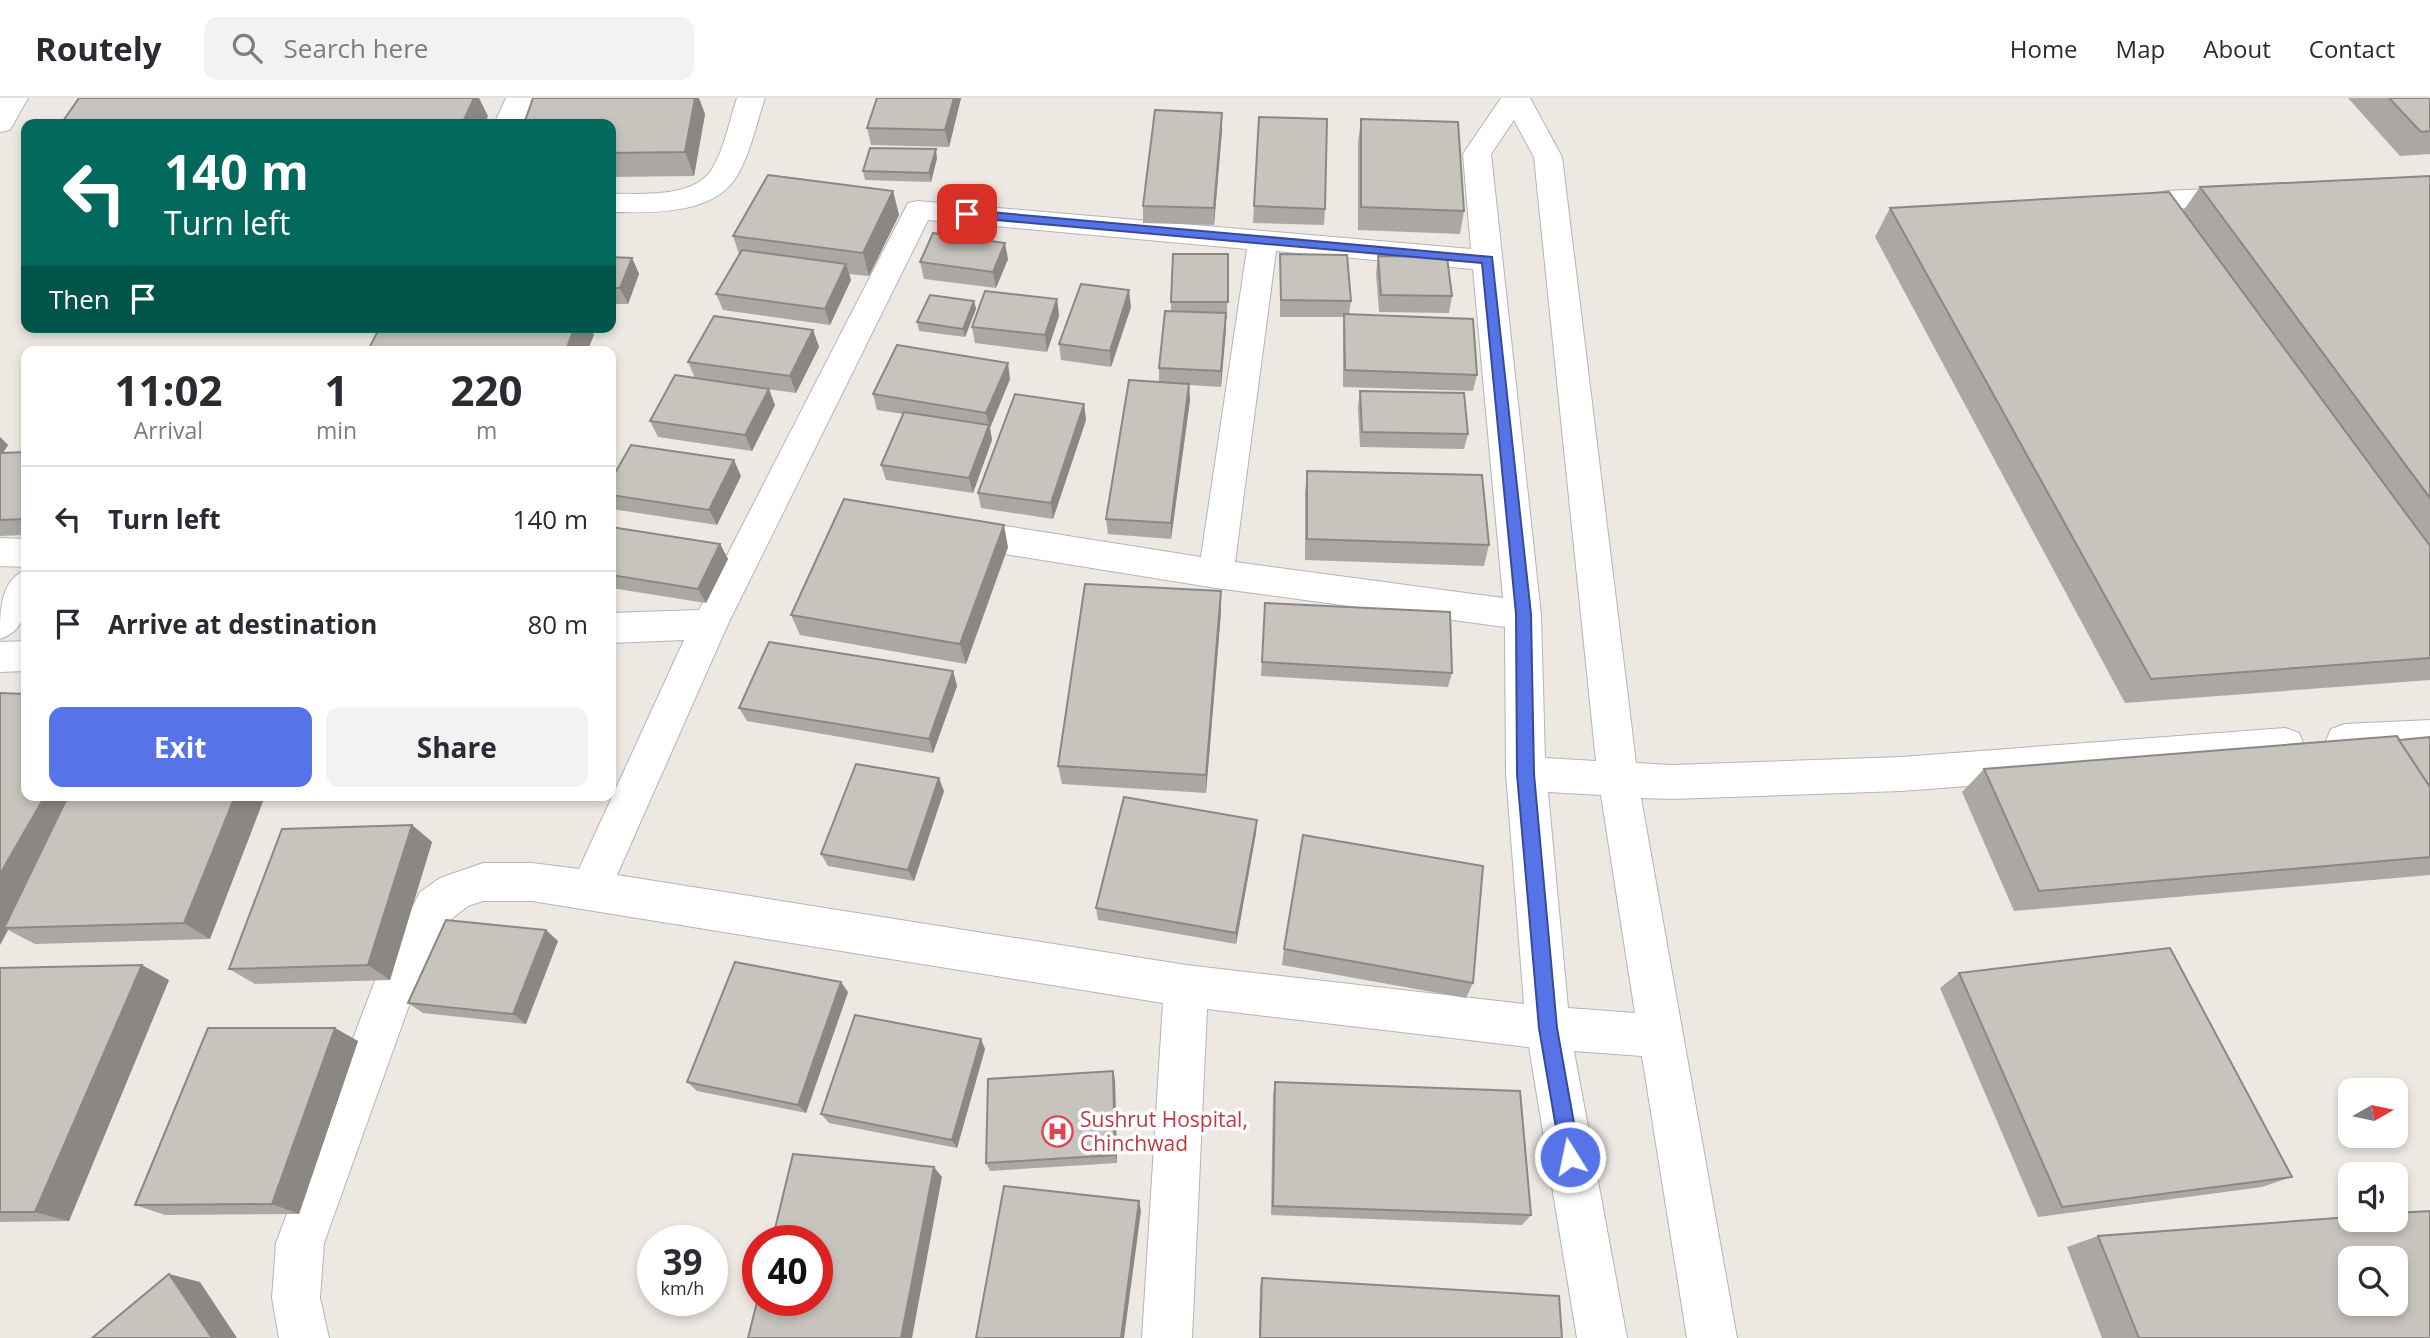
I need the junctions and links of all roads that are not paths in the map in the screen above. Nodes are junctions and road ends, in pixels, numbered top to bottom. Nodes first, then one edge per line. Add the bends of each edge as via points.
1 (14, 98) edge
2 (520, 98) edge
3 (751, 98) edge
4 (1516, 98) edge
5 (510, 119) edge
6 (0, 124) edge
7 (2278, 194) edge
8 (2167, 200) edge
9 (616, 203) edge
10 (1263, 240) junction
11 (1488, 260) junction
12 (986, 537) edge
13 (0, 552) edge
14 (21, 554) edge
15 (1216, 574) junction
16 (21, 592) edge
17 (1523, 614) junction
18 (0, 624) edge
19 (710, 624) junction
20 (616, 628) edge
21 (21, 656) edge
22 (0, 657) edge
23 (2430, 737) edge
24 (1525, 774) junction
25 (1618, 779) junction
26 (590, 890) junction
27 (1186, 986) junction
28 (1548, 1028) junction
29 (1661, 1037) junction
30 (304, 1338) edge
31 (1167, 1338) edge
32 (1602, 1338) edge
33 (1712, 1338) edge

1 - 6 street
2 - 5 street
3 - 9 street via 723,177 702,194 650,203
4 - 11 street via 1476,153
4 - 25 street via 1548,157
7 - 8 street
10 - 11 street
10 - 15 street
10 - 19 street via 918,210
11 - 17 street
12 - 15 street
13 - 14 street
15 - 17 street
16 - 18 street
17 - 24 street
19 - 20 street
19 - 26 street
21 - 22 street
23 - 25 street via 1901,774 1672,782
24 - 25 street
24 - 28 street
25 - 29 street
26 - 27 street
26 - 30 street via 532,882 483,882 455,891 435,906 374,1037 300,1243 296,1298
27 - 28 street
27 - 31 street
28 - 29 street
28 - 32 street
29 - 33 street

